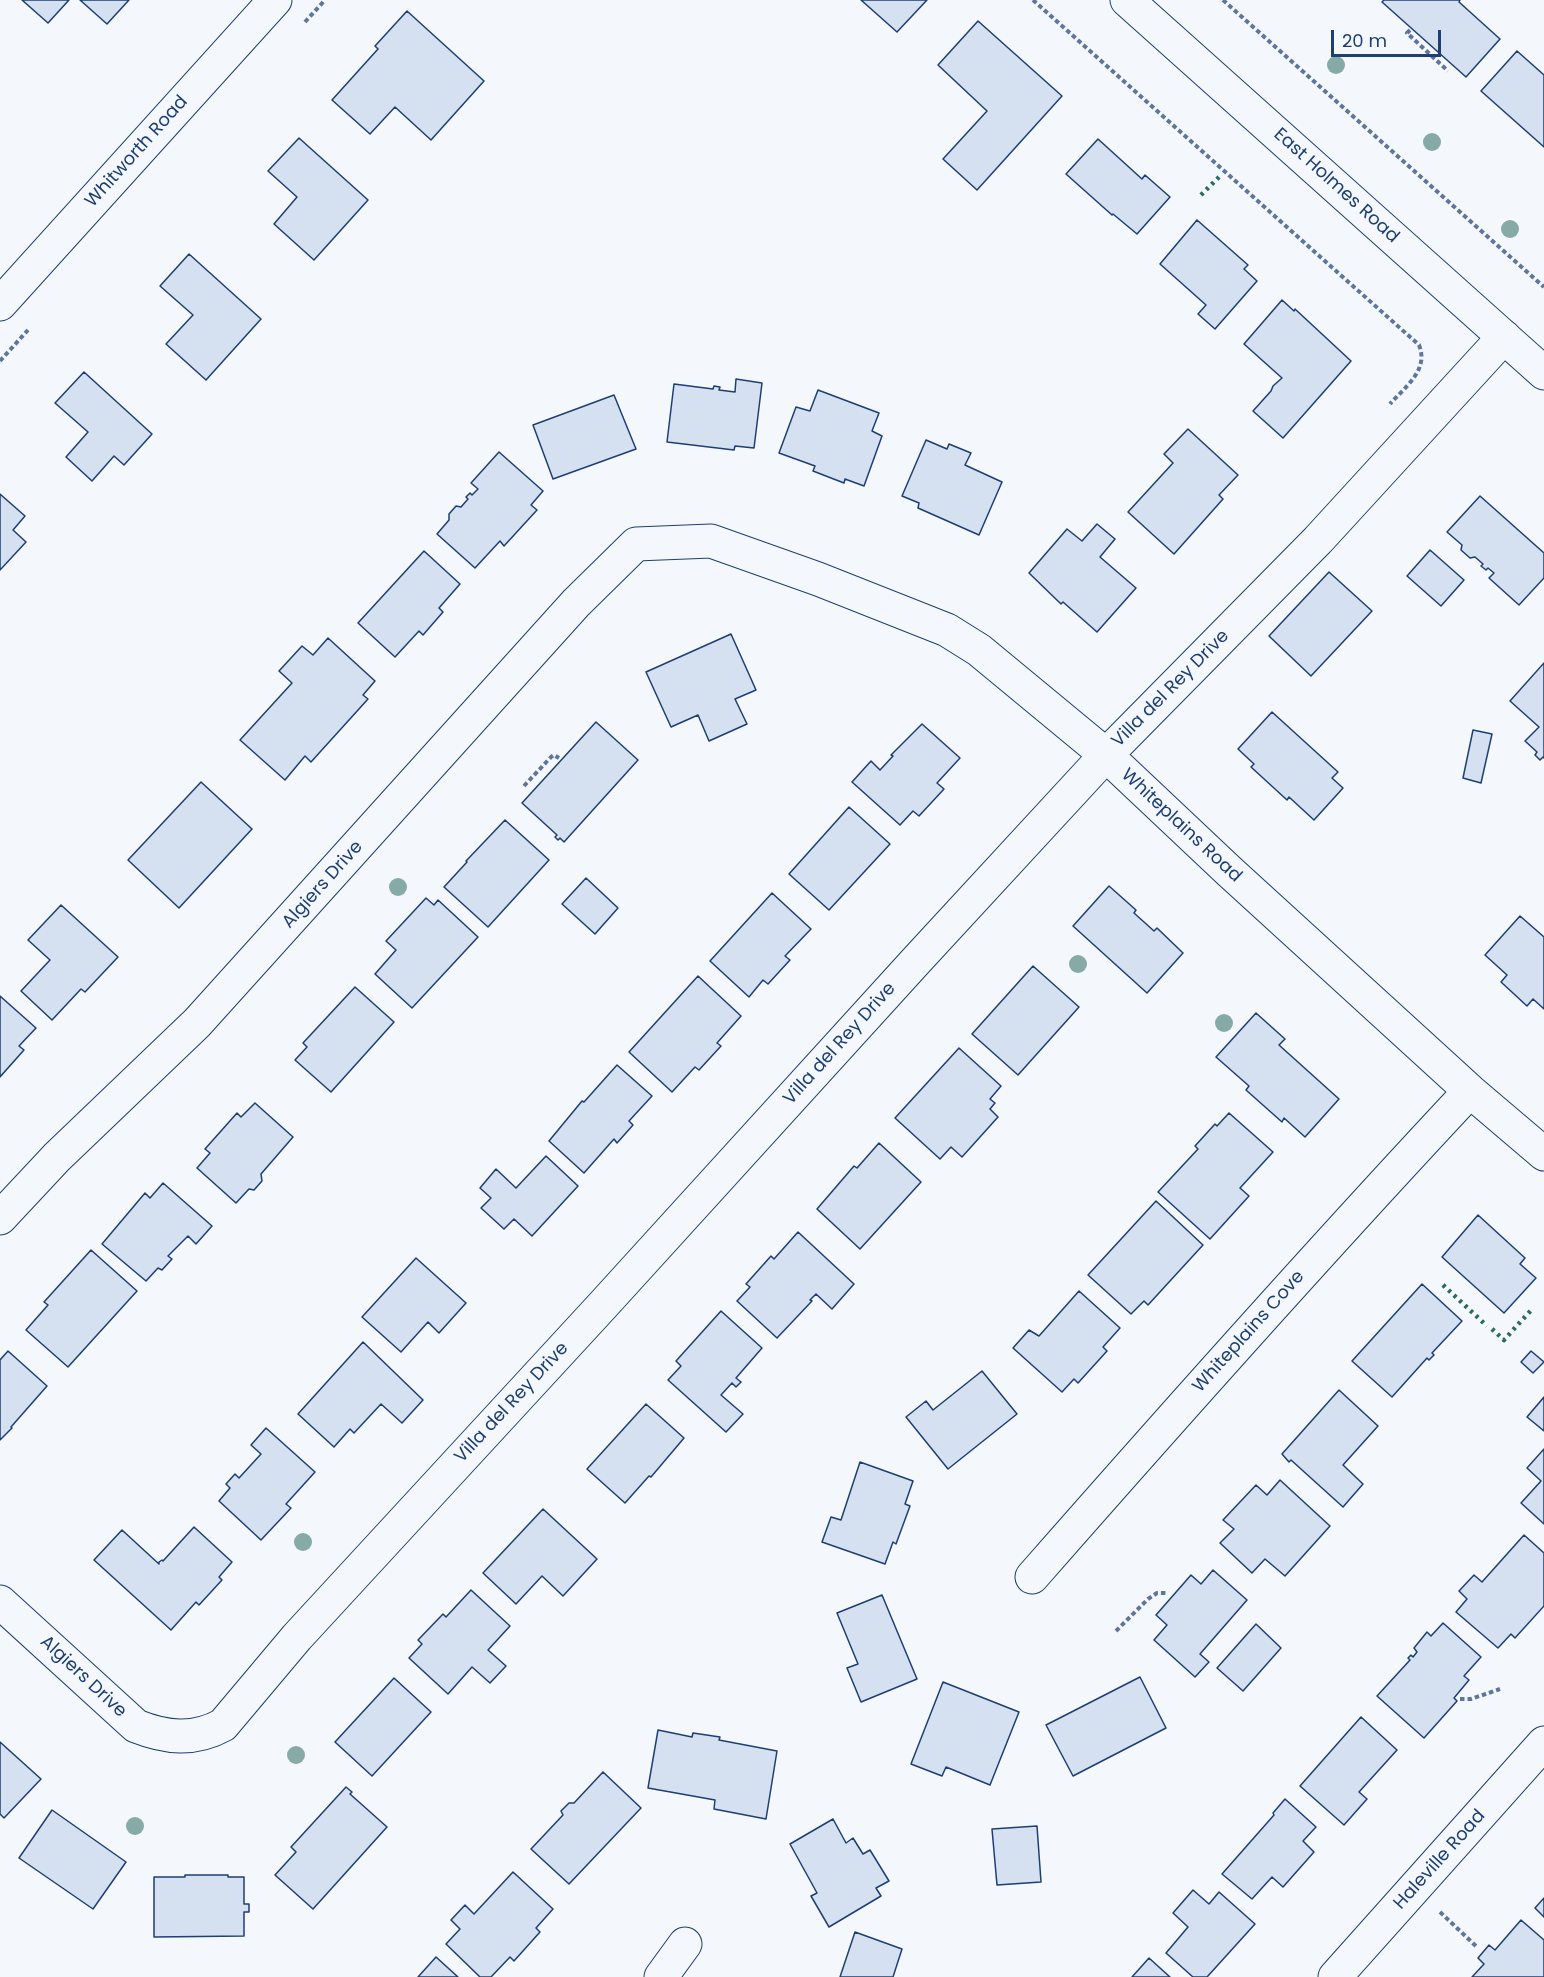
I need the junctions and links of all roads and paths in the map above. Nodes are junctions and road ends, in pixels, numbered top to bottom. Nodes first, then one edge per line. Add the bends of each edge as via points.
1 (275, 0) edge
2 (1034, 0) edge
3 (1127, 0) edge
4 (1223, 0) edge
5 (1410, 30) dead end
6 (1448, 71) dead end
7 (1544, 287) edge
8 (0, 304) edge
9 (1504, 337) junction
10 (1544, 373) edge
11 (1390, 404) dead end
12 (636, 544) joint
13 (1106, 755) junction
14 (559, 758) dead end
15 (524, 786) dead end
16 (1470, 1091) junction
17 (1544, 1154) edge
18 (0, 1218) edge
19 (1032, 1577) dead end
20 (1167, 1593) dead end
21 (0, 1602) edge
22 (1116, 1631) dead end
23 (1500, 1689) dead end
24 (1460, 1699) dead end
25 (173, 1737) joint
26 (1544, 1743) edge
27 (1414, 1888) junction
28 (685, 1944) dead end
29 (1478, 1948) dead end
30 (661, 1977) edge
31 (1335, 1977) edge

1 - 8 street, Whitworth Road
2 - 11 path via 1419,345 1421,367
3 - 9 street, East Holmes Road
4 - 7 path
5 - 6 path via 1407,33
9 - 10 street, East Holmes Road
9 - 13 street, Villa del Rey Drive via 1318,540
12 - 13 street, Whiteplains Road via 711,541 947,630 979,650
12 - 18 street, Algiers Drive via 576,603 197,1023 57,1156
13 - 16 street, Whiteplains Road
13 - 25 street, Villa del Rey Drive via 297,1637 223,1725 212,1731
14 - 15 path via 550,757
16 - 17 street, Whiteplains Road
16 - 19 street, Whiteplains Cove
20 - 22 path via 1157,1593 1148,1599
21 - 25 street, Algiers Drive via 136,1726
23 - 24 path
26 - 27 street, Haleville Road
27 - 29 path
27 - 31 street, Haleville Road
28 - 30 street

